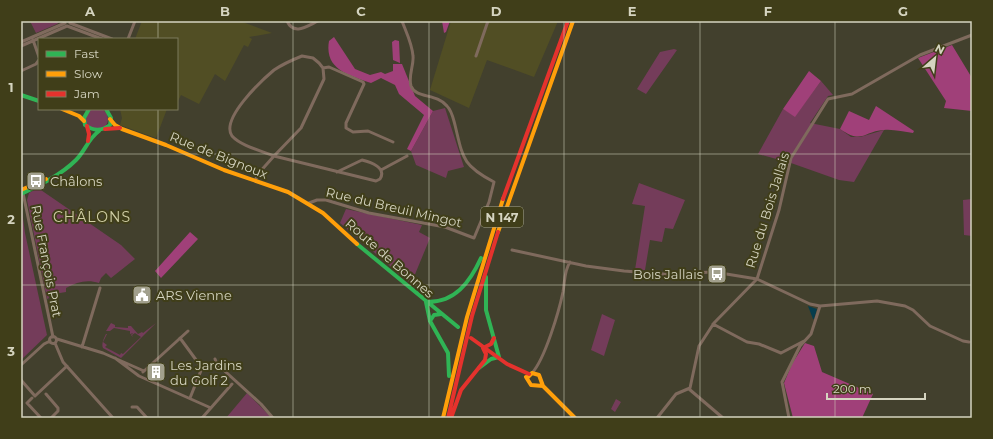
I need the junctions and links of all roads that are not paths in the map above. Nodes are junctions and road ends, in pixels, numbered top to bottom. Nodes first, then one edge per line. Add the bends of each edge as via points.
1 (136, 21) edge
2 (287, 21) edge
3 (318, 21) edge
4 (402, 21) edge
5 (488, 21) edge
6 (568, 21) edge
7 (573, 21) edge
8 (67, 23) edge
9 (972, 35) edge
10 (100, 38) edge
11 (109, 38) edge
12 (129, 38) edge
13 (34, 39) junction
14 (21, 42) edge
15 (21, 46) edge
16 (38, 53) edge
17 (476, 56) dead end
18 (38, 61) edge
19 (323, 68) junction
20 (21, 70) edge
21 (21, 95) edge
22 (38, 101) edge
23 (64, 110) edge
24 (66, 110) edge
25 (88, 110) edge
26 (107, 110) edge
27 (110, 119) junction
28 (86, 124) junction
29 (122, 129) junction
30 (104, 130) junction
31 (99, 131) junction
32 (393, 142) dead end
33 (85, 149) junction
34 (274, 156) junction
35 (407, 156) dead end
36 (381, 170) junction
37 (337, 172) junction
38 (255, 181) junction
39 (22, 191) edge
40 (309, 202) junction
41 (490, 248) junction
42 (512, 250) dead end
43 (570, 262) junction
44 (757, 278) junction
45 (100, 288) dead end
46 (441, 301) junction
47 (426, 302) junction
48 (820, 306) junction
49 (440, 313) junction
50 (430, 321) junction
51 (713, 324) junction
52 (458, 328) dead end
53 (188, 331) dead end
54 (53, 337) junction
55 (180, 338) junction
56 (471, 338) dead end
57 (494, 338) junction
58 (972, 338) edge
59 (805, 340) junction
60 (56, 341) junction
61 (50, 342) junction
62 (969, 342) junction
63 (82, 347) junction
64 (972, 347) edge
65 (483, 348) junction
66 (498, 357) junction
67 (115, 358) junction
68 (215, 359) dead end
69 (21, 365) edge
70 (66, 366) junction
71 (479, 368) junction
72 (144, 372) junction
73 (524, 373) junction
74 (533, 373) junction
75 (139, 376) junction
76 (527, 378) junction
77 (540, 379) junction
78 (21, 380) edge
79 (232, 384) dead end
80 (536, 385) junction
81 (543, 386) junction
82 (42, 389) junction
83 (689, 389) junction
84 (33, 397) junction
85 (190, 398) junction
86 (446, 404) junction
87 (132, 407) dead end
88 (211, 408) junction
89 (41, 418) edge
90 (51, 418) edge
91 (113, 418) edge
92 (147, 418) edge
93 (202, 418) edge
94 (273, 418) edge
95 (443, 418) edge
96 (448, 418) edge
97 (451, 418) edge
98 (575, 418) edge
99 (657, 418) edge
100 (723, 418) edge
101 (790, 418) edge

1 - 12 street
2 - 3 street via 290,28 300,29
4 - 40 street, Rue du Breuil Mingot via 413,56 410,77 412,88 417,93 436,97 445,103 452,115 460,148 468,165 494,182 474,238 444,227 369,213 326,200
5 - 17 street
6 - 41 main road, N 147 via 522,144
7 - 41 main road, N 147
8 - 10 street
8 - 11 street
8 - 13 street
9 - 44 street, Rue du Bois Jallais via 920,55 852,94 828,99 791,158 779,210
13 - 14 street
13 - 15 street
13 - 16 street
18 - 20 street
19 - 32 street via 329,67 364,84 346,128 353,132 368,131
19 - 34 street via 324,79 305,121
19 - 34 street via 308,56 291,60 266,76 234,114 229,128 233,136
21 - 22 main road
23 - 28 main road via 79,116
24 - 25 main road via 78,113
25 - 28 main road via 85,115
26 - 27 main road
27 - 29 main road, Rue de Bignoux
27 - 30 main road
28 - 31 main road via 93,131
28 - 33 main road via 89,136
29 - 30 main road, Rue de Bignoux
29 - 38 main road, Rue de Bignoux
30 - 31 main road, Rue de Bignoux
31 - 33 main road
33 - 39 main road via 61,172
34 - 37 street
34 - 38 street
35 - 36 street
36 - 37 street via 361,160
36 - 37 street via 381,177 376,181
38 - 40 main road, Rue de Bignoux
39 - 54 street, Rue François Prat
40 - 47 main road, Route de Bonnes
41 - 46 main road via 484,251 470,281 457,293
41 - 57 main road via 485,299 488,321
41 - 86 main road, N 147 via 464,326
41 - 96 main road, N 147
42 - 43 street
43 - 44 street via 624,271 664,274 714,272
43 - 74 street via 565,271 560,304
44 - 48 street via 810,304
44 - 51 street
45 - 63 street
46 - 47 main road
46 - 49 main road
47 - 49 main road, Route de Bonnes
47 - 50 main road
48 - 59 street via 811,334
48 - 62 street via 877,301 905,306 930,326
49 - 50 main road via 434,315
49 - 52 main road, Route de Bonnes
50 - 86 main road via 445,346 449,360 450,370 444,400
51 - 59 street via 747,342 781,353
51 - 83 street via 698,348 692,386
53 - 55 street
54 - 60 street
54 - 61 street
55 - 72 street
55 - 85 street via 202,370
56 - 65 main road
57 - 65 main road via 491,344
57 - 66 main road
58 - 62 street
59 - 101 street via 782,382
60 - 61 street via 52,344
60 - 63 street
60 - 70 street via 61,359
61 - 69 street via 44,344
62 - 64 street
63 - 67 street
65 - 66 main road
65 - 71 main road via 486,356
66 - 71 main road
66 - 73 main road
67 - 72 street
67 - 75 street
68 - 94 street via 217,364
70 - 82 street
70 - 91 street
71 - 97 main road via 461,390
72 - 75 street
73 - 74 main road
73 - 76 main road
74 - 76 main road
74 - 77 main road
75 - 85 street
76 - 80 main road via 531,385
77 - 80 main road
77 - 81 main road
78 - 84 street
79 - 88 street
80 - 81 main road
81 - 98 main road
82 - 84 street
82 - 90 street via 58,408
83 - 99 street via 676,394
83 - 100 street
84 - 89 street via 27,403
85 - 88 street
86 - 95 main road, N 147
87 - 92 street via 137,407
88 - 93 street

